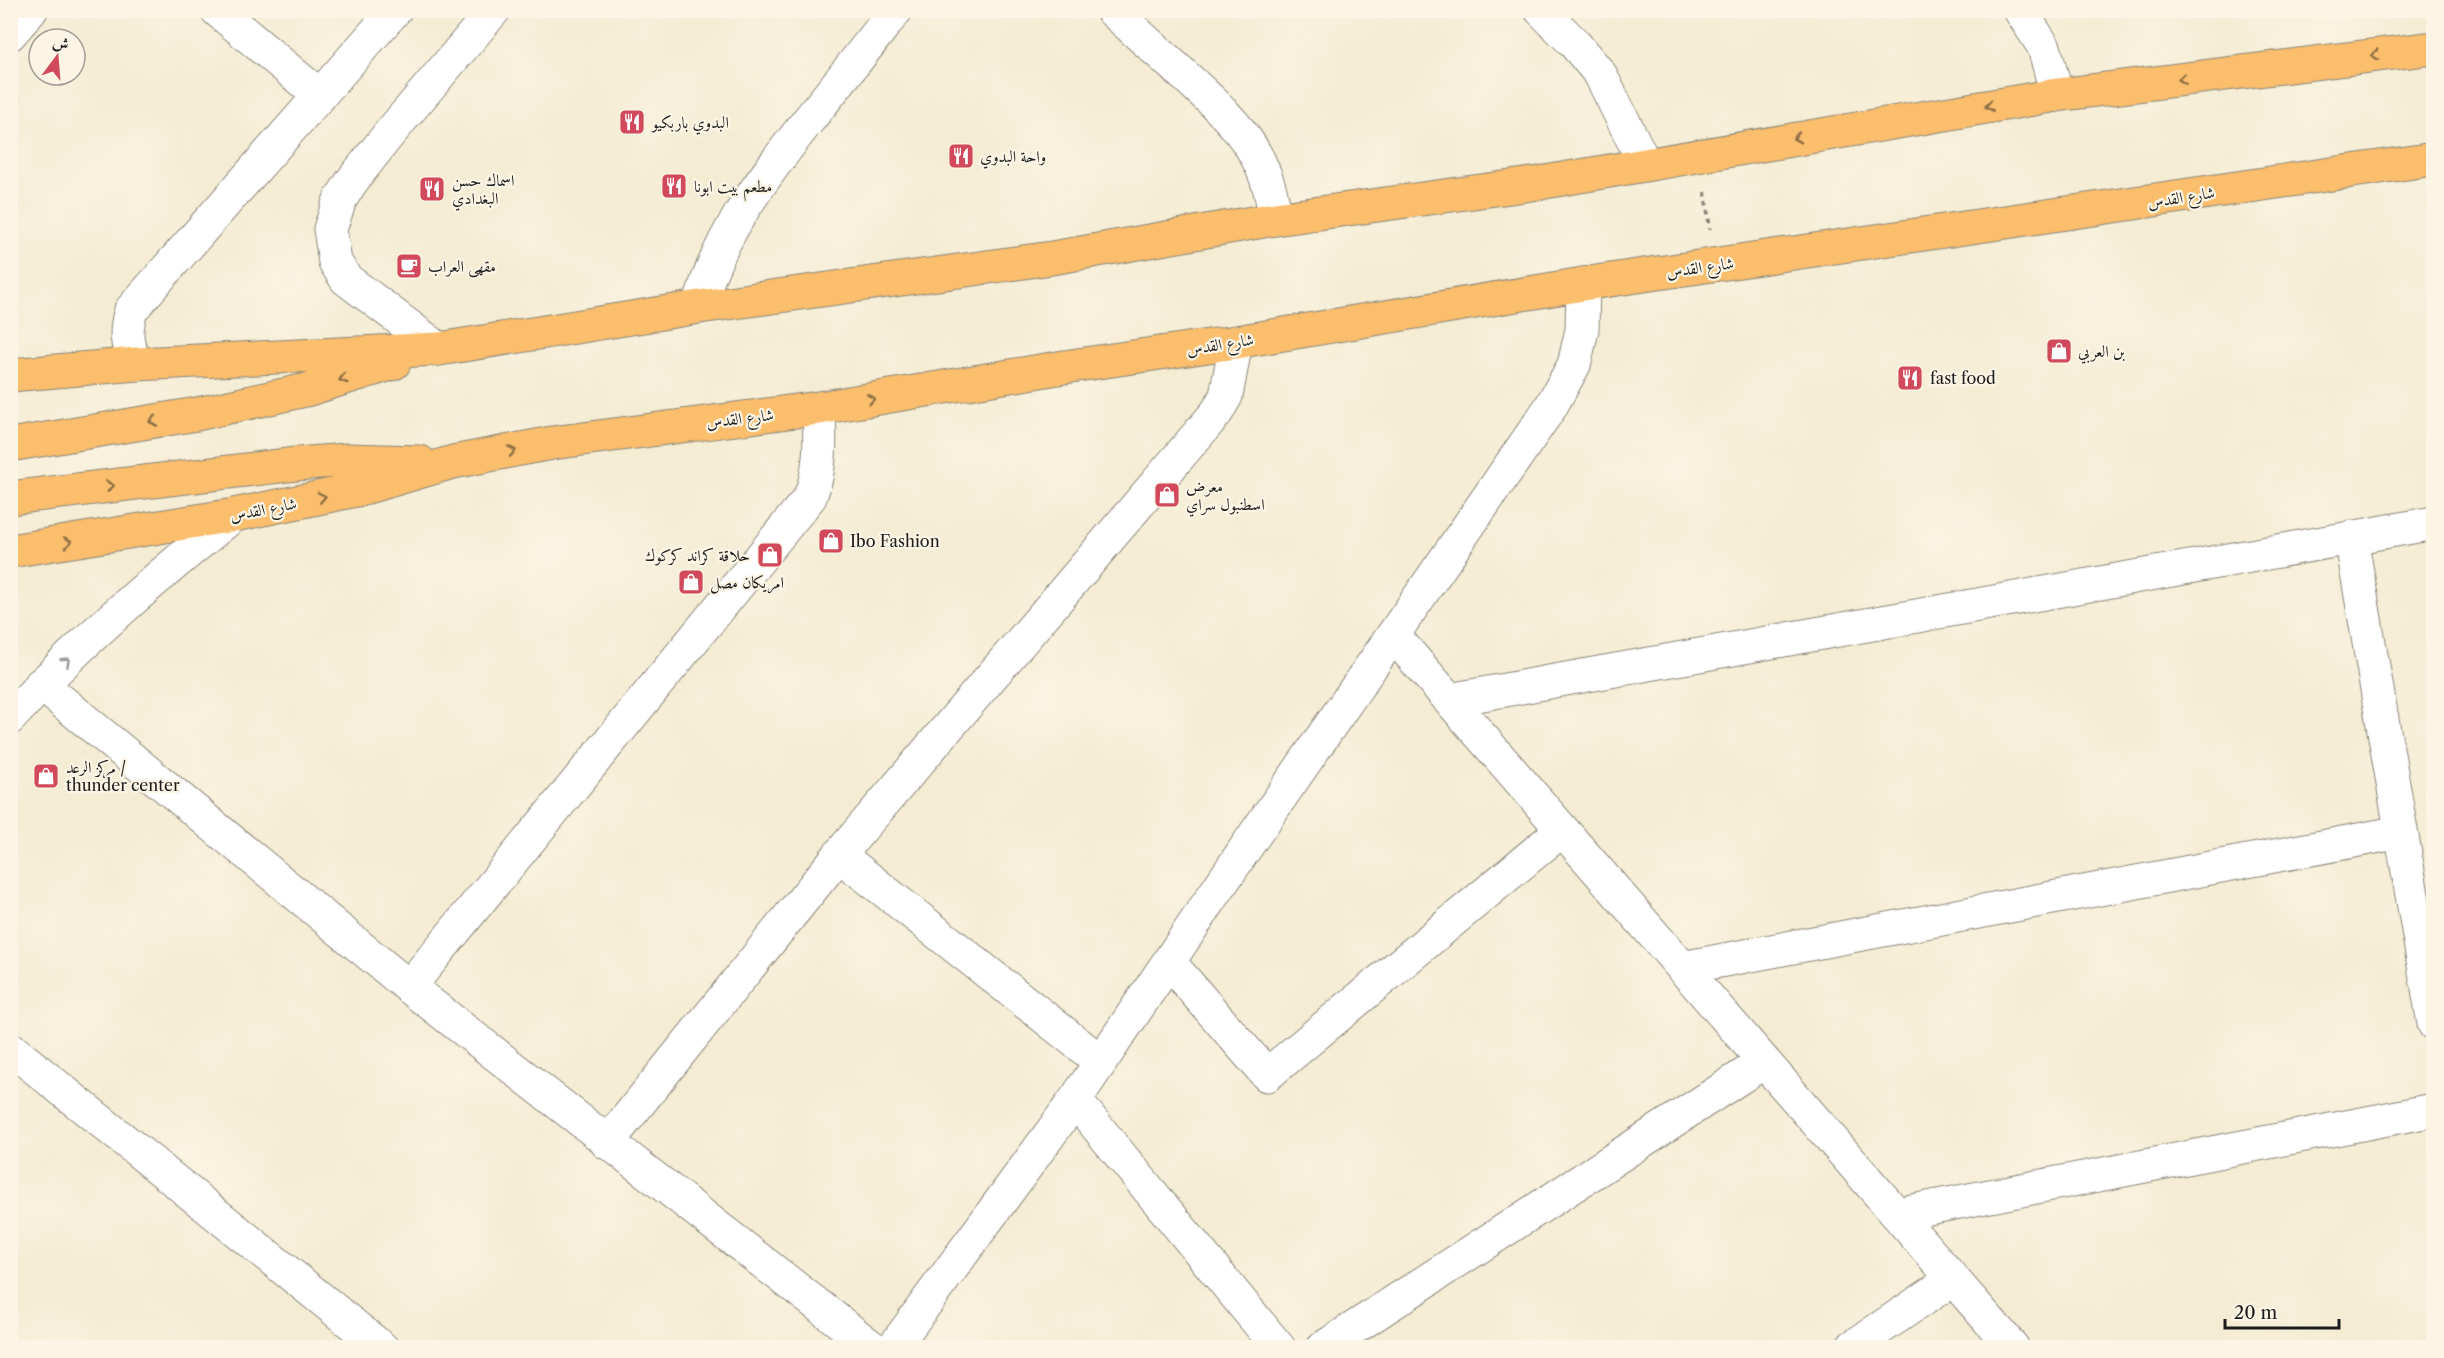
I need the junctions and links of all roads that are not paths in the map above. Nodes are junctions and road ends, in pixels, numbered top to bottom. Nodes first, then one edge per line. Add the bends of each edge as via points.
1 (32, 10) edge
2 (217, 10) edge
3 (395, 10) edge
4 (494, 10) edge
5 (896, 10) edge
6 (1112, 10) edge
7 (1540, 10) edge
8 (2020, 10) edge
9 (10, 34) edge
10 (2433, 48) edge
11 (2057, 95) junction
12 (320, 96) junction
13 (2433, 159) edge
14 (1645, 164) junction
15 (1275, 219) junction
16 (1583, 284) junction
17 (699, 307) junction
18 (1236, 342) junction
19 (439, 349) junction
20 (137, 364) junction
21 (10, 375) edge
22 (819, 408) junction
23 (10, 445) edge
24 (453, 462) junction
25 (10, 498) edge
26 (234, 515) junction
27 (2433, 523) edge
28 (2350, 537) junction
29 (10, 551) edge
30 (1394, 636) junction
31 (41, 684) junction
32 (1449, 700) junction
33 (10, 718) edge
34 (1562, 830) junction
35 (2401, 832) junction
36 (838, 855) junction
37 (1169, 962) junction
38 (1682, 968) junction
39 (409, 987) junction
40 (2433, 1024) edge
41 (10, 1048) edge
42 (1101, 1062) junction
43 (1764, 1062) junction
44 (1075, 1100) junction
45 (2433, 1110) edge
46 (608, 1143) junction
47 (1897, 1214) junction
48 (1953, 1279) junction
49 (894, 1345) edge
50 (382, 1347) edge
51 (1279, 1347) edge
52 (1323, 1347) edge
53 (1851, 1347) edge
54 (2013, 1347) edge

1 - 9 street
2 - 12 street
3 - 12 street
4 - 19 street via 352,181 330,229 335,262 346,279
5 - 17 street via 763,178 712,264
6 - 15 street via 1235,123 1267,175
7 - 14 street via 1600,74
8 - 11 street via 2044,47
10 -> 11 main road
11 -> 14 main road
12 - 20 street via 131,310 126,342
13 - 16 main road, شارع القدس
14 - 15 main road via 1539,183
15 - 17 main road via 1052,258
16 - 18 main road, شارع القدس
16 - 30 street via 1582,330 1574,365 1550,408
17 - 19 main road
22 -> 18 main road, شارع القدس
18 - 36 street via 1226,396 1217,412
19 - 20 main road
19 -> 23 main road via 306,390 197,414
20 - 21 main road
24 -> 22 main road, شارع القدس via 552,442
22 - 39 street via 818,477 810,496
25 -> 24 main road via 296,464 347,460
26 -> 24 main road, شارع القدس via 361,489
29 -> 26 main road, شارع القدس
31 -> 26 street via 171,565
27 - 28 street
28 - 32 street
28 - 35 street
30 - 32 street
30 - 37 street
31 - 33 street
31 - 39 street
32 - 34 street
34 - 37 street via 1267,1075
34 - 38 street
35 - 38 street
35 - 40 street
36 - 42 street
36 - 46 street
37 - 42 street
38 - 43 street
39 - 46 street
41 - 50 street
42 - 44 street
43 - 47 street
43 - 52 street
44 - 49 street
44 - 51 street
45 - 47 street
46 - 49 street
47 - 48 street
48 - 53 street
48 - 54 street

